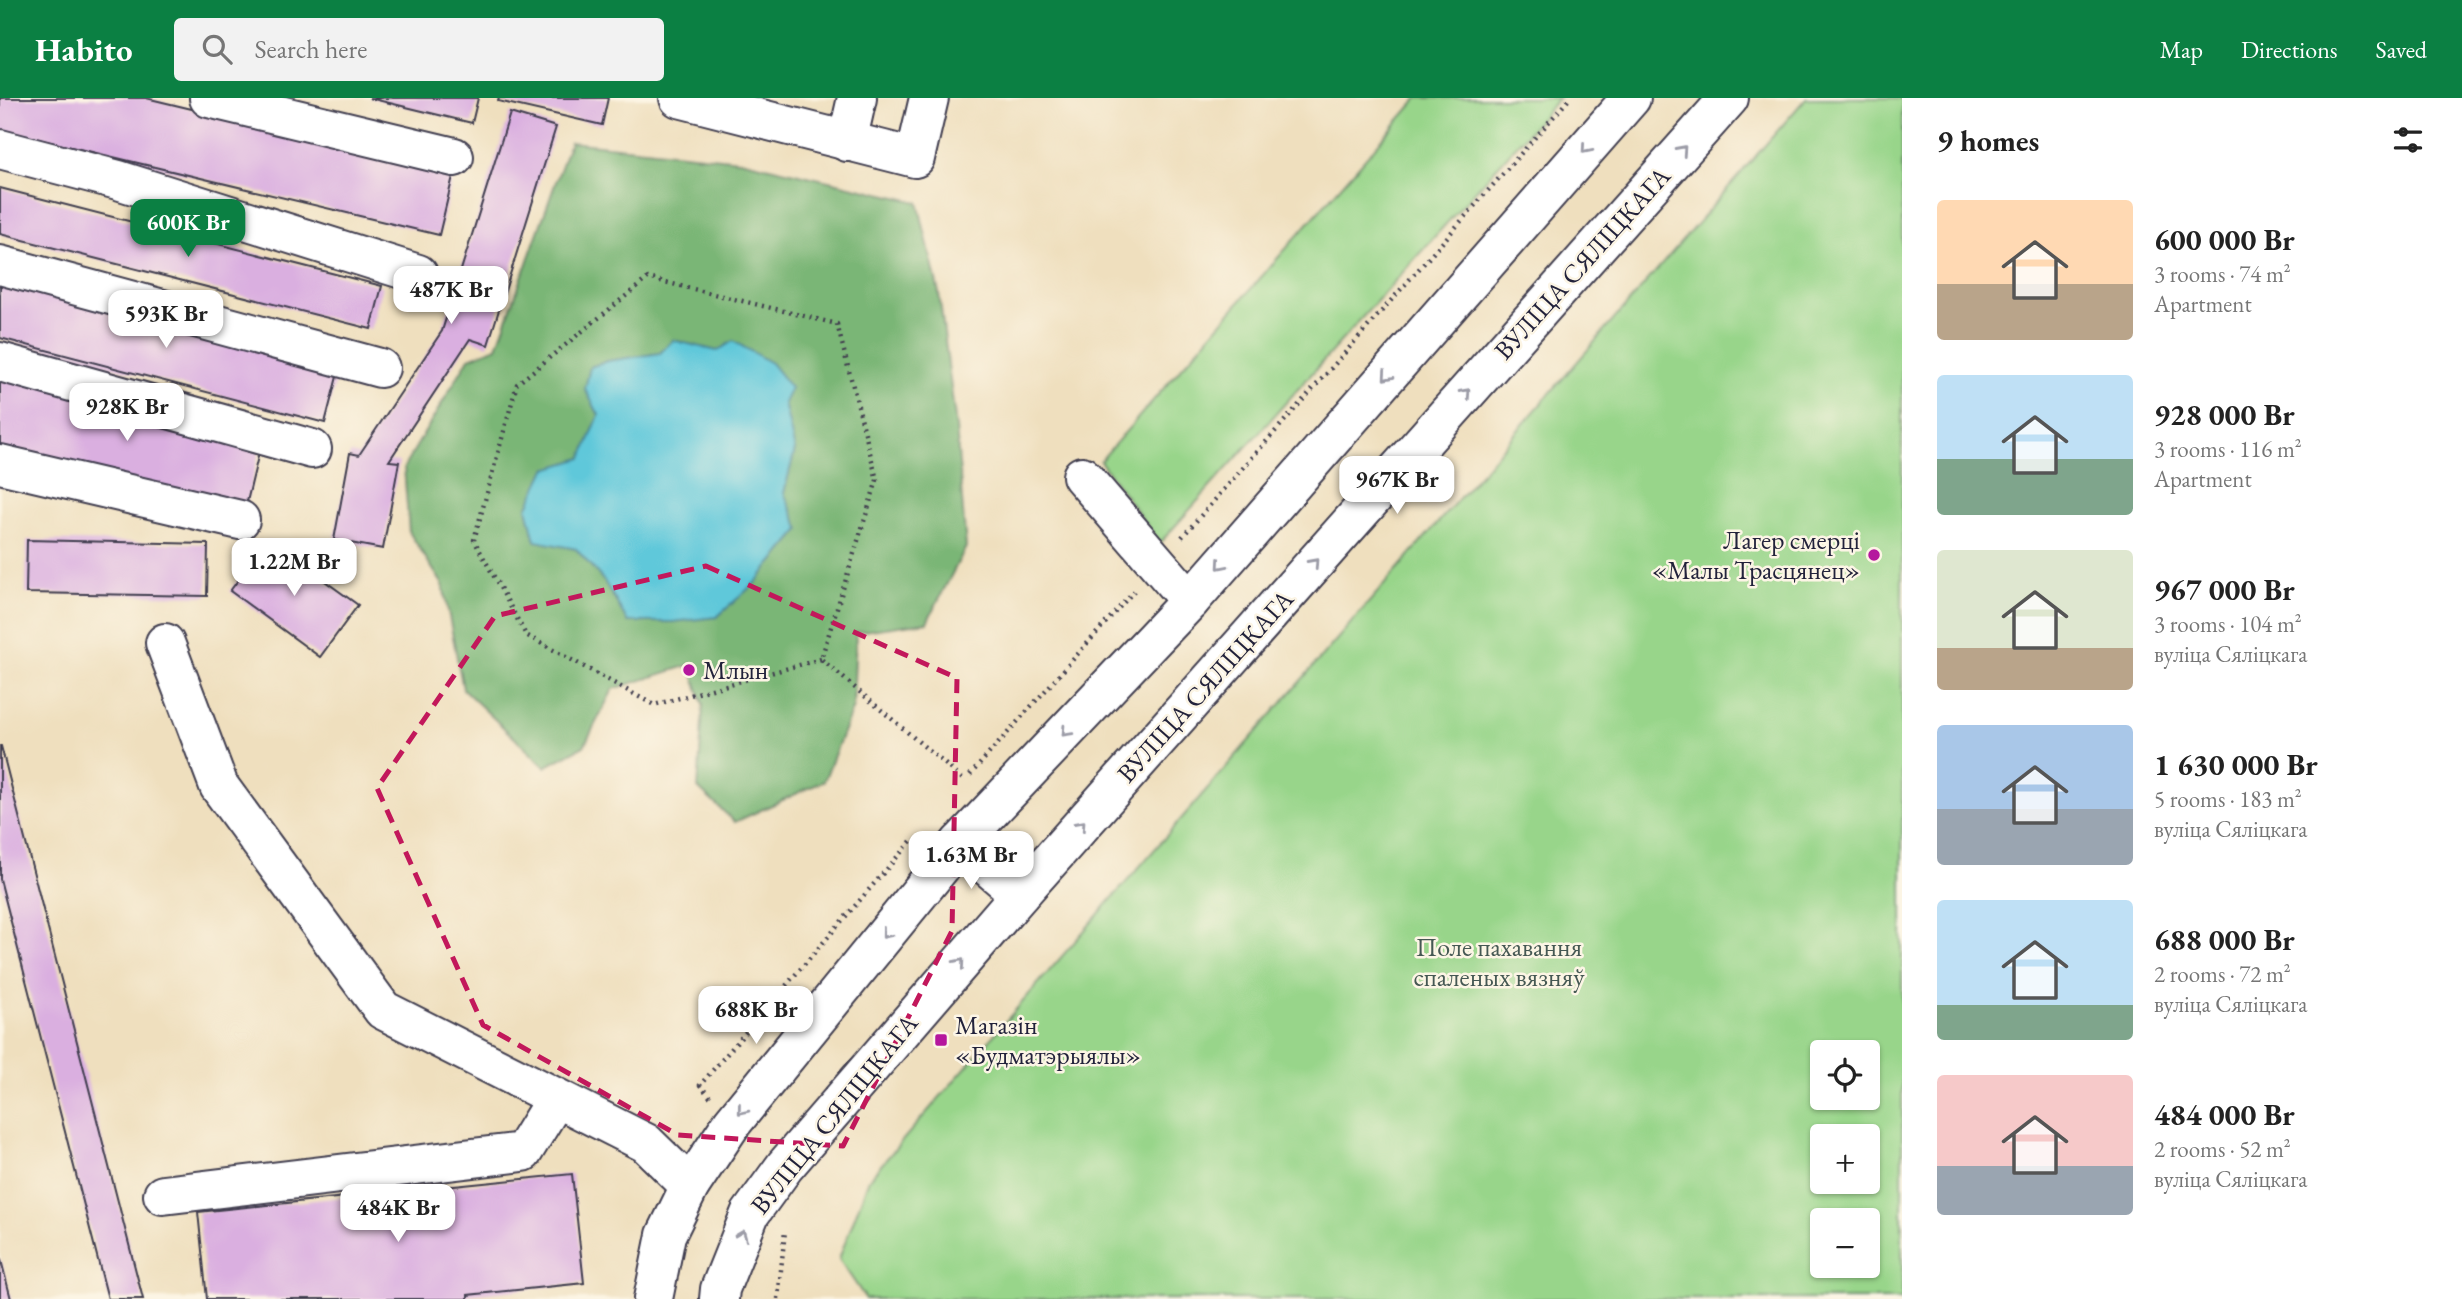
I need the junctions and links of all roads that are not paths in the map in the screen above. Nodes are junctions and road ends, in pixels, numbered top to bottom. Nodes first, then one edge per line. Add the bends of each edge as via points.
1 (209, 98) edge
2 (678, 98) edge
3 (857, 98) edge
4 (929, 98) edge
5 (1631, 98) edge
6 (1729, 98) edge
7 (847, 142) junction
8 (0, 149) edge
9 (454, 157) dead end
10 (0, 265) edge
11 (418, 274) dead end
12 (0, 362) edge
13 (380, 368) dead end
14 (312, 449) dead end
15 (0, 464) edge
16 (1082, 476) dead end
17 (240, 520) dead end
18 (1190, 601) junction
19 (165, 643) dead end
20 (961, 843) junction
21 (1020, 894) junction
22 (556, 1098) junction
23 (690, 1186) junction
24 (163, 1195) dead end
25 (653, 1299) edge
26 (719, 1299) edge

1 - 9 main road
2 - 7 main road
3 - 7 main road
4 - 7 main road via 915,158
5 -> 18 main road
21 -> 6 main road, ВУЛІЦА СЯЛІЦКАГА
8 - 11 main road via 118,180
10 - 13 main road
12 - 14 main road
15 - 17 main road
16 - 18 main road
18 -> 20 main road
19 - 22 main road via 219,786 383,1010
20 - 21 main road
20 -> 23 main road via 732,1123
26 -> 21 main road, ВУЛІЦА СЯЛІЦКАГА via 750,1214 785,1166
22 - 23 main road via 646,1143
22 - 24 main road via 523,1152
23 - 25 main road via 666,1235

